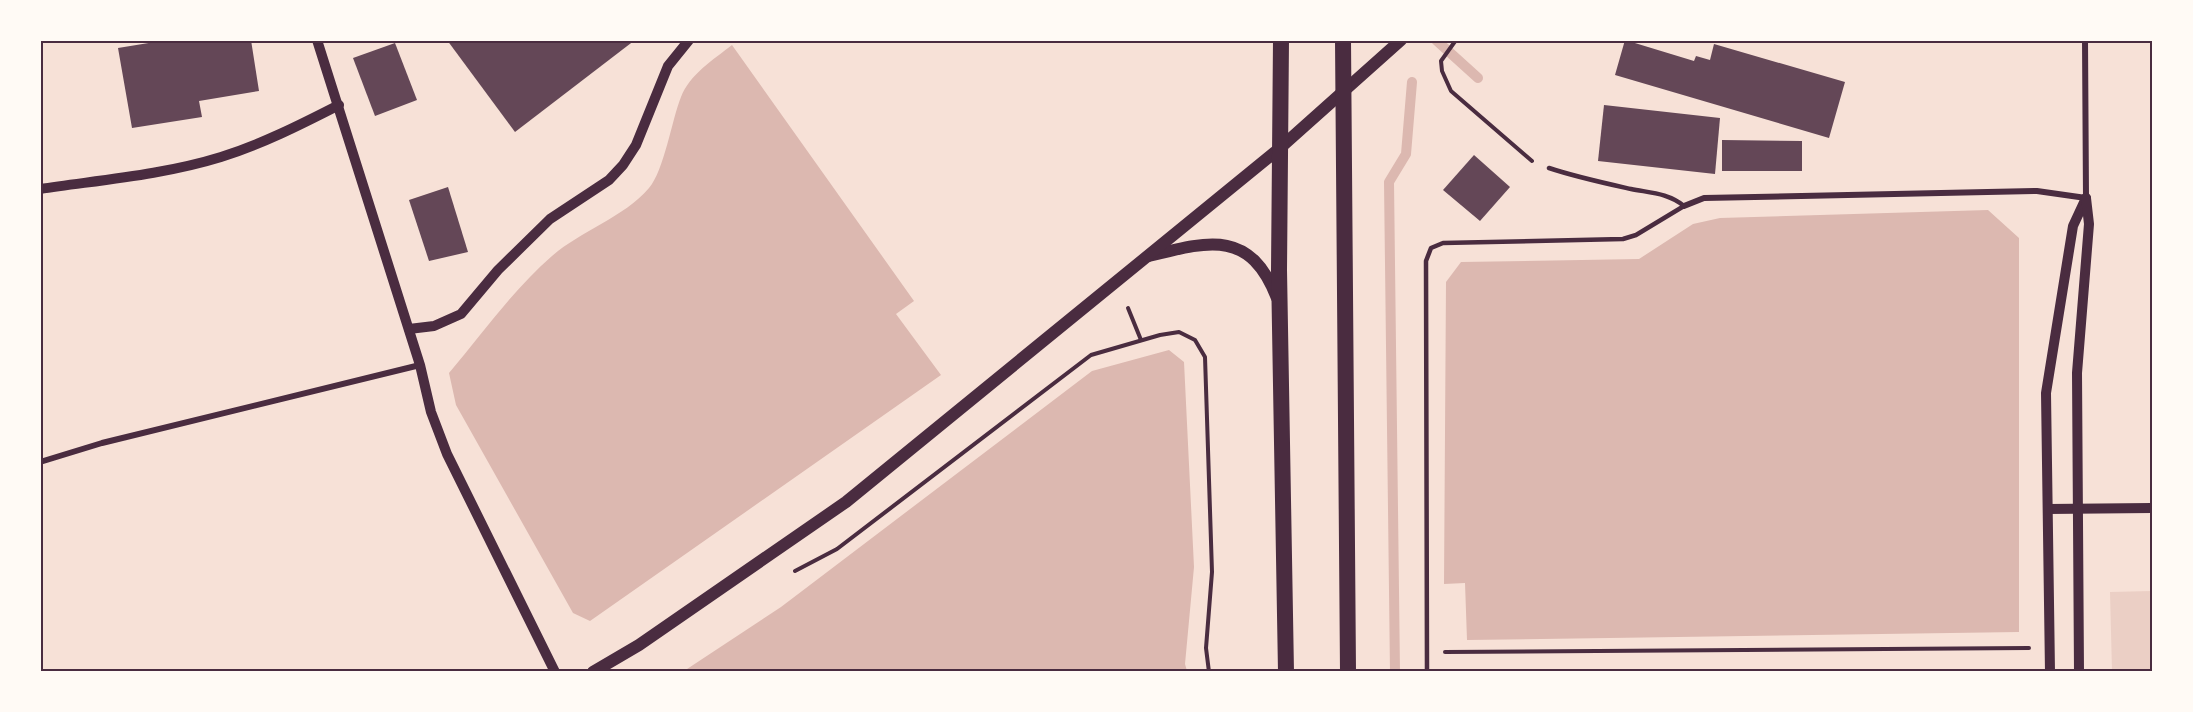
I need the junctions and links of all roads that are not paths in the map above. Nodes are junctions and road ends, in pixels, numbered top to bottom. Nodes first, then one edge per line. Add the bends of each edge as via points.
1 (317, 40) edge
2 (689, 40) edge
3 (1281, 40) edge
4 (1343, 40) edge
5 (2085, 40) edge
6 (1400, 41) edge
7 (1343, 93) junction
8 (339, 105) junction
9 (1280, 148) junction
10 (1549, 168) road end
11 (40, 189) edge
12 (2086, 198) junction
13 (1684, 206) junction
14 (1145, 257) junction
15 (1280, 305) junction
16 (409, 329) junction
17 (420, 364) junction
18 (40, 462) edge
19 (2152, 508) edge
20 (2048, 509) junction
21 (2077, 509) junction
22 (555, 672) edge
23 (594, 672) edge
24 (1286, 672) edge
25 (1347, 672) edge
26 (1427, 672) edge
27 (2050, 672) edge
28 (2079, 672) edge

1 - 8 street
2 - 16 street via 668,66 636,146 609,180 550,219 498,270 461,314 434,326
3 - 9 highway
4 - 7 highway
5 - 12 street
6 - 7 main road
7 - 9 main road
7 - 25 highway
8 - 11 street via 256,145 221,157
8 - 16 street
9 - 14 main road
9 - 15 highway
10 - 13 lane via 1660,193
12 - 13 street via 2026,191 1704,198
12 - 20 street via 2073,226 2048,367
12 - 21 street via 2089,224 2078,373
13 - 26 lane via 1623,239 1443,243 1431,248 1426,261
14 - 15 main road via 1215,243 1230,247 1252,256 1269,278
14 - 23 main road via 846,502
15 - 24 highway
16 - 17 street
17 - 18 street
17 - 22 street via 431,412 447,454
19 - 21 street
20 - 21 street
20 - 27 street
21 - 28 street

